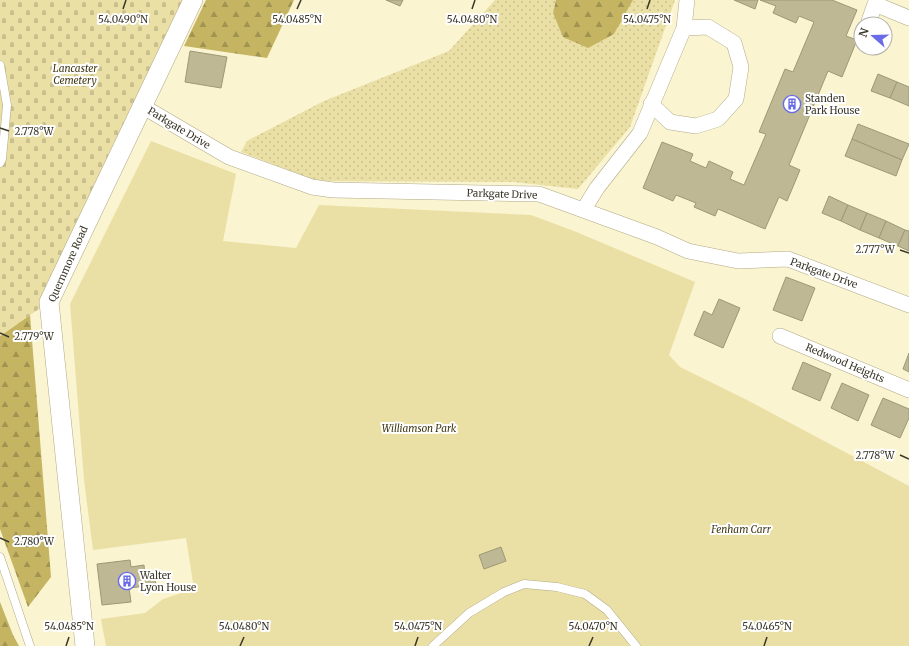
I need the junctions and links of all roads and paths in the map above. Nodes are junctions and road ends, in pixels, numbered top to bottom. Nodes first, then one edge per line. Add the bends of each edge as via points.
1 (193, 0) edge
2 (687, 0) edge
3 (871, 16) edge
4 (909, 18) edge
5 (684, 28) junction
6 (0, 65) edge
7 (651, 104) junction
8 (142, 106) junction
9 (0, 163) edge
10 (584, 209) junction
11 (909, 305) edge
12 (780, 336) dead end
13 (909, 390) edge
14 (0, 557) edge
15 (30, 646) edge
16 (85, 646) edge
17 (433, 646) edge
18 (636, 646) edge

1 - 8 street, Quernmore Road
2 - 5 street
3 - 4 street via 875,4
5 - 7 street
5 - 7 street via 708,27 734,43 741,67 736,99 718,119 696,126 670,122
6 - 9 lane via 7,105
7 - 10 street via 640,133
8 - 10 street, Parkgate Drive via 228,157 312,187 333,190 539,194
8 - 16 street, Quernmore Road via 49,302
10 - 11 street, Parkgate Drive via 688,251 738,261 788,259
12 - 13 street, Redwood Heights
14 - 15 lane
17 - 18 lane via 470,613 504,592 524,584 557,587 585,594 607,610

